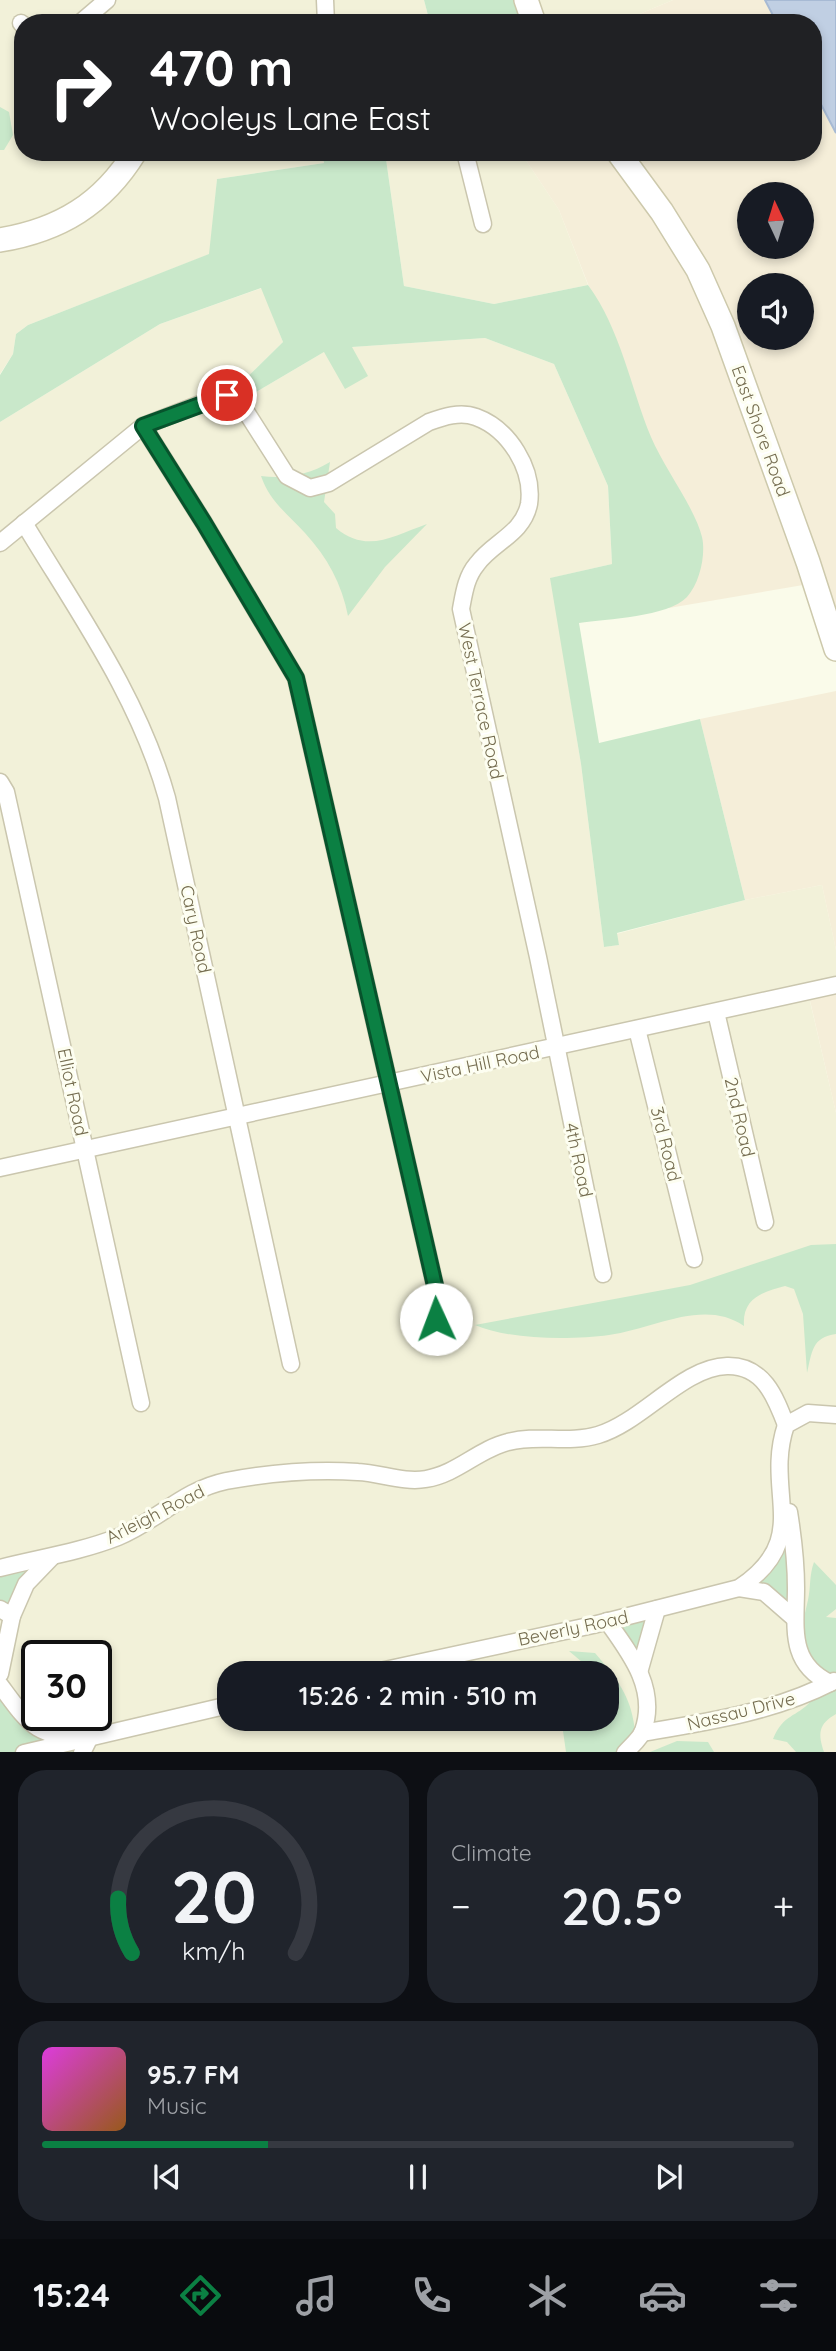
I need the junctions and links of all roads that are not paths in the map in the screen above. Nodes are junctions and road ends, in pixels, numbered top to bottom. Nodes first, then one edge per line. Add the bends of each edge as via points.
1 (107, 0) edge
2 (91, 14) edge
3 (130, 161) edge
4 (467, 161) edge
5 (625, 161) edge
6 (483, 224) dead end
7 (0, 240) edge
8 (143, 426) junction
9 (24, 523) junction
10 (0, 543) edge
11 (836, 649) edge
12 (0, 782) edge
13 (836, 985) edge
14 (716, 1012) junction
15 (637, 1029) junction
16 (556, 1047) junction
17 (388, 1084) junction
18 (237, 1116) junction
19 (85, 1150) junction
20 (0, 1168) edge
21 (765, 1222) dead end
22 (694, 1259) dead end
23 (603, 1274) dead end
24 (436, 1319) dead end
25 (291, 1364) dead end
26 (775, 1395) junction
27 (141, 1403) dead end
28 (808, 1413) junction
29 (836, 1415) edge
30 (789, 1423) junction
31 (779, 1476) junction
32 (52, 1556) junction
33 (0, 1569) edge
34 (739, 1588) junction
35 (657, 1609) junction
36 (6, 1612) edge
37 (794, 1618) junction
38 (607, 1621) junction
39 (426, 1661) edge
40 (640, 1669) junction
41 (0, 1675) edge
42 (833, 1681) edge
43 (0, 1685) edge
44 (217, 1708) edge
45 (642, 1733) junction
46 (85, 1745) edge
47 (24, 1752) edge
48 (625, 1752) edge

1 - 2 street
3 - 7 main road via 100,198 79,213
4 - 6 street
5 - 11 main road, East Shore Road via 696,266 723,326
8 - 9 street
8 - 16 street, West Terrace Road via 217,397 232,396 287,476 310,488 329,483 429,422 461,415 476,417 499,431 525,466 529,505 520,525 475,565 464,587 461,609
8 - 17 street via 296,678
9 - 10 street
9 - 18 street, Cary Road via 126,692 155,755
12 - 19 street, Elliot Road via 6,792
13 - 14 street, Vista Hill Road
14 - 15 street, Vista Hill Road
14 - 21 street, 2nd Road
15 - 16 street, Vista Hill Road
15 - 22 street, 3rd Road
16 - 17 street, Vista Hill Road
16 - 23 street, 4th Road
17 - 18 street, Vista Hill Road
17 - 24 street via 436,1290
18 - 19 street, Vista Hill Road
18 - 25 street, Cary Road
19 - 20 street, Vista Hill Road
19 - 27 street, Elliot Road
26 - 28 street, Arleigh Road
26 - 30 street, Arleigh Road
26 - 32 street, Arleigh Road via 754,1372 719,1367 690,1379 633,1420 594,1437 510,1441 444,1475 425,1479 317,1471 224,1482 180,1498 118,1537
28 - 29 street, Arleigh Road
28 - 30 street
30 - 31 street via 781,1439
31 - 34 street, Beverly Road via 781,1539 766,1566
31 - 37 street via 794,1542
32 - 33 street, Arleigh Road
32 - 36 street
34 - 35 street, Beverly Road
34 - 37 street via 764,1592
35 - 38 street, Beverly Road
35 - 40 street
36 - 41 street
37 - 42 street via 795,1642 803,1661 810,1670
38 - 39 street, Beverly Road
38 - 40 street
40 - 45 street via 645,1711
42 - 45 street, Nassau Drive via 804,1696 725,1719
43 - 46 street via 26,1721 51,1736
44 - 46 street
45 - 48 street
46 - 47 street

